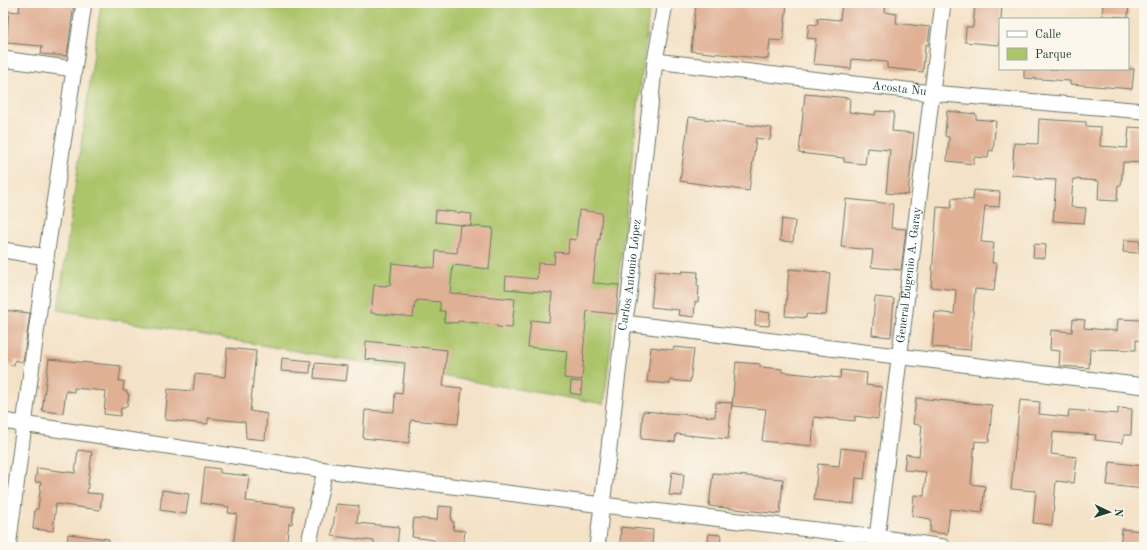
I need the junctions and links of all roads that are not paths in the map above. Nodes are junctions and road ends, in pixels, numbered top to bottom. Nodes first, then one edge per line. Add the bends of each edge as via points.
1 (84, 3) edge
2 (665, 3) edge
3 (943, 3) edge
4 (3, 59) edge
5 (655, 62) junction
6 (74, 69) junction
7 (932, 94) junction
8 (1144, 108) edge
9 (3, 250) edge
10 (46, 257) junction
11 (624, 323) junction
12 (899, 356) junction
13 (1144, 386) edge
14 (3, 421) edge
15 (24, 424) junction
16 (325, 470) junction
17 (602, 505) junction
18 (876, 542) edge
19 (8, 547) edge
20 (308, 547) edge
21 (597, 547) edge
22 (943, 547) edge

1 - 6 street
2 - 5 street, Carlos Antonio López
3 - 7 street, General Eugenio A. Garay
4 - 6 street
5 - 7 street, Acosta Ñu
5 - 11 street, Carlos Antonio López
6 - 10 street
7 - 8 street, Acosta Ñu
7 - 12 street, General Eugenio A. Garay
9 - 10 street
10 - 15 street
11 - 12 street
11 - 17 street, Carlos Antonio López
12 - 13 street
12 - 18 street, General Eugenio A. Garay
14 - 15 street
15 - 16 street
15 - 19 street
16 - 17 street
16 - 20 street
17 - 18 street
17 - 21 street, Carlos Antonio López
18 - 22 street

